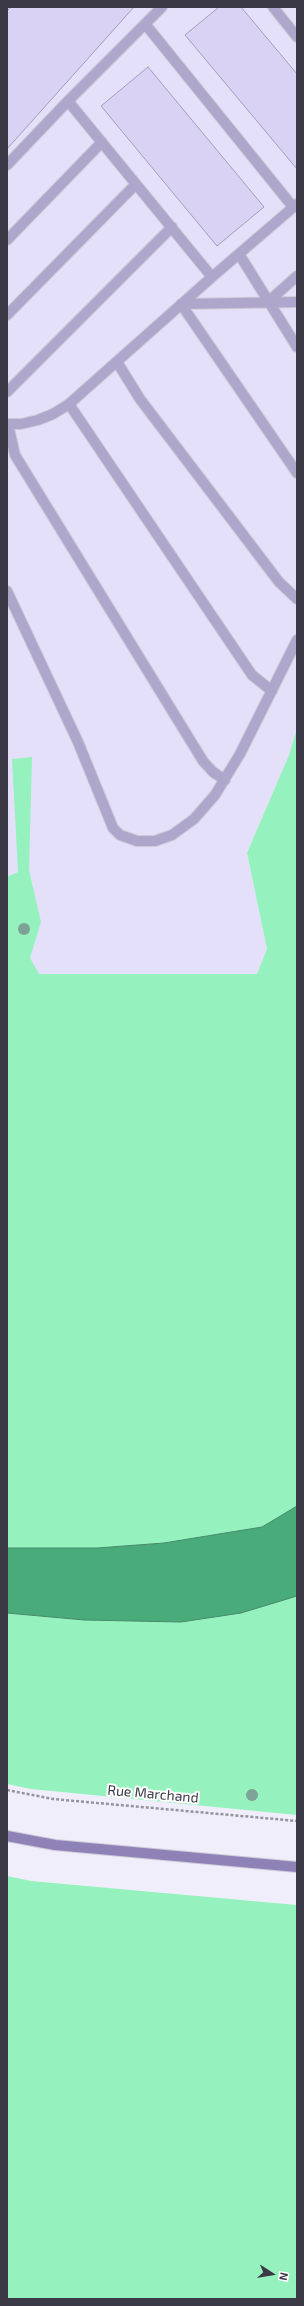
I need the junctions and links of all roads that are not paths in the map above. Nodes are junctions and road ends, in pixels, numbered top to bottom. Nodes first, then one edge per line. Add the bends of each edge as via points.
1 (162, 7) edge
2 (273, 7) edge
3 (146, 25) junction
4 (297, 37) edge
5 (68, 100) junction
6 (102, 142) junction
7 (7, 165) edge
8 (136, 184) junction
9 (295, 206) edge
10 (172, 227) junction
11 (7, 240) edge
12 (239, 254) junction
13 (297, 276) edge
14 (212, 277) junction
15 (269, 301) junction
16 (297, 302) edge
17 (181, 304) junction
18 (7, 315) edge
19 (297, 347) edge
20 (117, 362) junction
21 (7, 392) edge
22 (69, 404) junction
23 (7, 424) edge
24 (297, 473) edge
25 (7, 591) edge
26 (297, 599) edge
27 (297, 640) edge
28 (272, 691) junction
29 (225, 780) junction
30 (7, 1836) edge
31 (297, 1867) edge

1 - 3 lane
2 - 4 lane
3 - 5 lane
3 - 9 lane
5 - 6 lane
5 - 7 lane
6 - 8 lane
6 - 11 lane
8 - 10 lane
8 - 18 lane
9 - 12 lane
10 - 14 lane
10 - 21 lane
12 - 14 lane
12 - 15 lane
13 - 15 lane
14 - 17 lane
15 - 16 lane
15 - 17 lane
15 - 19 lane
17 - 20 lane
17 - 24 lane
20 - 22 lane
20 - 26 lane via 140,399 279,582
22 - 23 lane via 38,420
22 - 28 lane via 252,675
23 - 29 lane via 15,455 203,761
25 - 29 lane via 78,742 112,828 120,835 137,841 154,841 172,836 194,819 216,795
27 - 28 lane
28 - 29 lane
30 - 31 street via 56,1845

